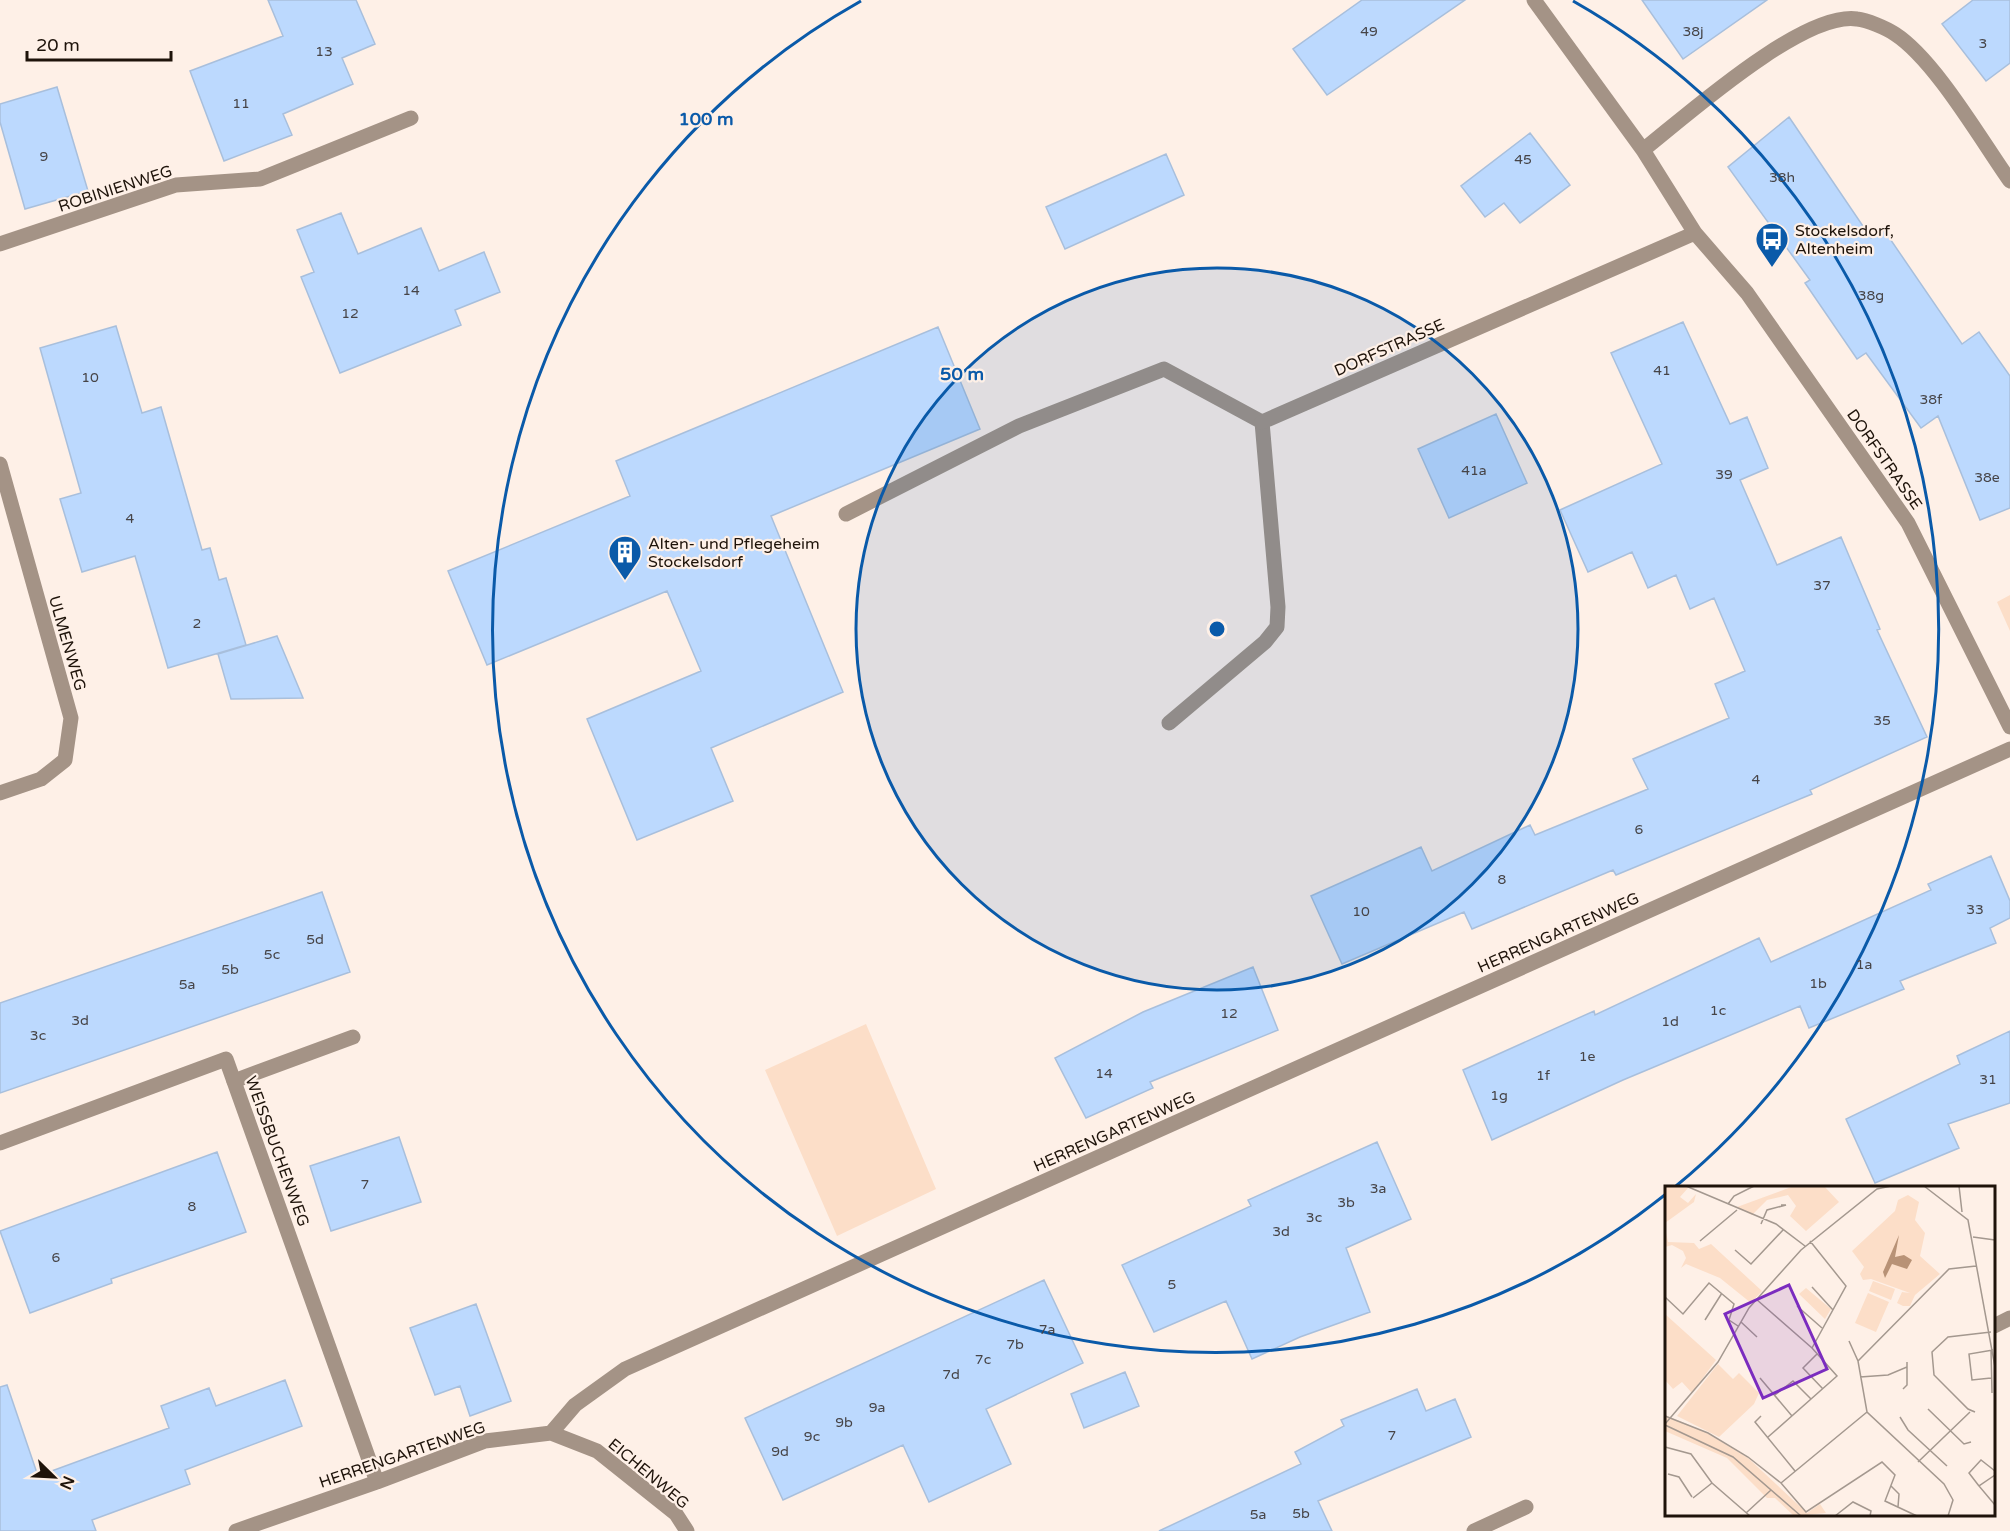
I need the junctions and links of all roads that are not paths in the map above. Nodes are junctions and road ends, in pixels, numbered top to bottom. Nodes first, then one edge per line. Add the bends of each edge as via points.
1 (1534, 0) edge
2 (411, 118) dead end
3 (1643, 150) junction
4 (2010, 181) edge
5 (1695, 234) junction
6 (0, 244) edge
7 (1262, 422) junction
8 (0, 464) edge
9 (846, 514) dead end
10 (1169, 723) dead end
11 (2010, 727) edge
12 (2010, 749) edge
13 (0, 793) edge
14 (353, 1036) dead end
15 (234, 1081) junction
16 (0, 1143) edge
17 (2010, 1318) edge
18 (1995, 1326) edge
19 (551, 1434) junction
20 (377, 1482) junction
21 (1526, 1507) dead end
22 (236, 1531) edge
23 (687, 1531) edge
24 (1474, 1531) edge

1 - 3 street, DORFSTRASSE
2 - 6 street, ROBINIENWEG via 260,179 176,185
3 - 4 street via 1771,50 1816,25 1856,18 1894,33 1926,62
3 - 5 street, DORFSTRASSE
5 - 7 street, DORFSTRASSE
5 - 11 street, DORFSTRASSE via 1747,293 1908,523
7 - 9 street via 1164,369 1019,426
7 - 10 street via 1277,627 1265,642
8 - 13 street, ULMENWEG via 71,718 65,760 41,779
12 - 19 street, HERRENGARTENWEG via 625,1370 575,1405
14 - 15 street
15 - 16 street, WEISSBUCHENWEG via 226,1059
15 - 20 street, WEISSBUCHENWEG
17 - 18 street
19 - 20 street, HERRENGARTENWEG via 485,1441
19 - 23 street, EICHENWEG via 597,1451 676,1514
20 - 22 street, HERRENGARTENWEG
21 - 24 street

